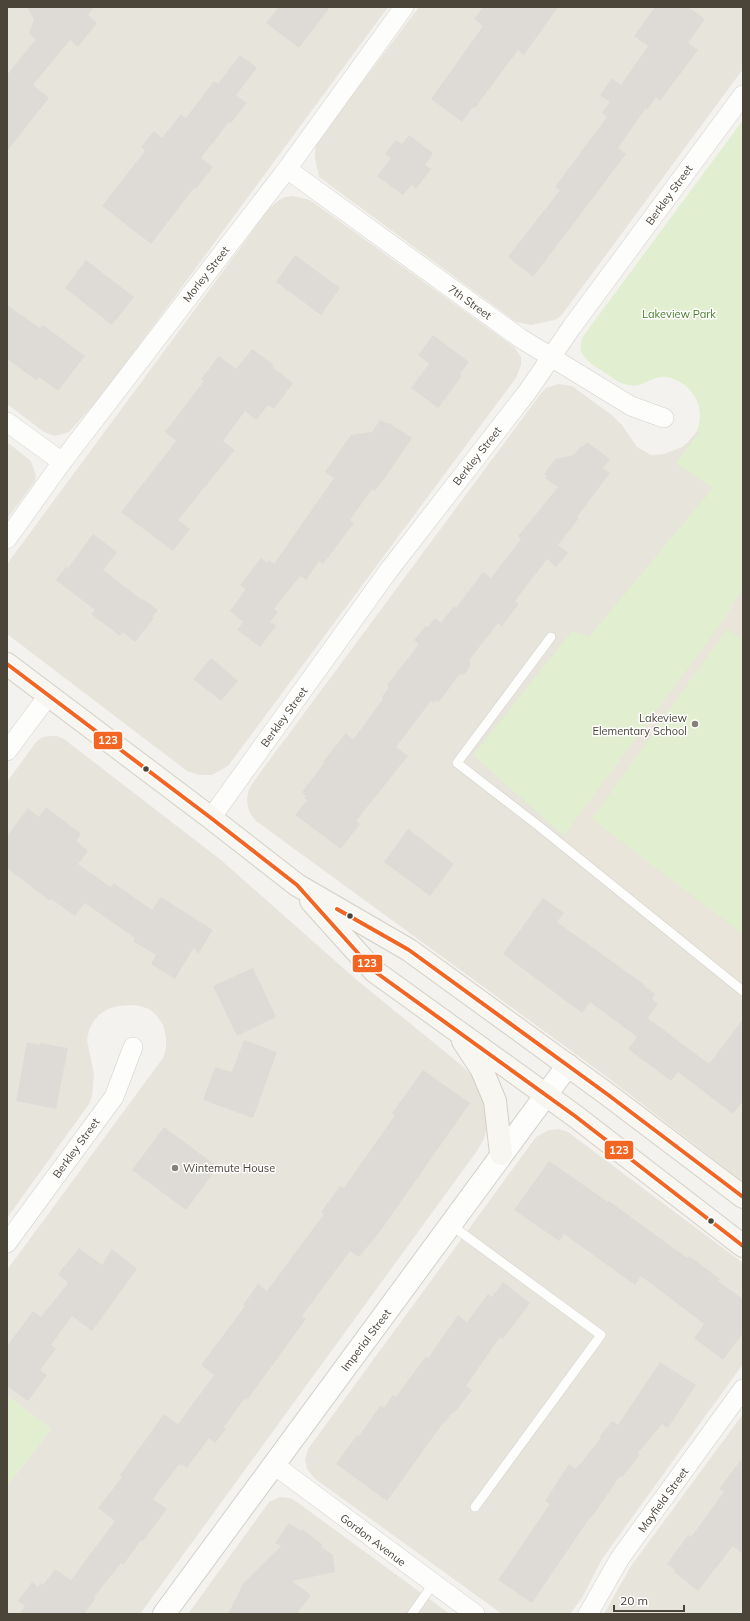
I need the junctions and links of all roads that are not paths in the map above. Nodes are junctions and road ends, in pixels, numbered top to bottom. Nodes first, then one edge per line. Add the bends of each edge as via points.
1 (404, 7) edge
2 (743, 95) edge
3 (287, 169) junction
4 (551, 358) junction
5 (664, 418) dead end
6 (7, 422) edge
7 (62, 462) junction
8 (7, 539) edge
9 (551, 637) dead end
10 (7, 664) edge
11 (48, 696) junction
12 (7, 751) edge
13 (211, 818) junction
14 (297, 885) junction
15 (743, 991) edge
16 (456, 1030) junction
17 (133, 1047) dead end
18 (568, 1066) junction
19 (546, 1096) junction
20 (501, 1154) junction
21 (743, 1197) edge
22 (451, 1225) junction
23 (7, 1243) edge
24 (743, 1246) edge
25 (743, 1389) edge
26 (273, 1464) junction
27 (475, 1507) dead end
28 (433, 1584) junction
29 (164, 1614) edge
30 (412, 1614) edge
31 (474, 1614) edge
32 (588, 1614) edge

1 - 3 street, Morley Street
2 - 4 street, Berkley Street
3 - 4 street, 7th Street
3 - 7 street, Morley Street
4 - 5 street, 7th Street via 574,369 631,406
4 - 13 street, Berkley Street via 390,570
6 - 7 street
7 - 8 street, Morley Street
9 - 15 lane via 457,763 540,826
10 - 11 main road
11 - 12 street
11 - 13 main road
13 - 14 main road
14 - 16 main road via 374,971
14 - 18 main road via 409,950
16 - 19 main road
16 - 20 main road via 482,1070 495,1101
17 - 23 street, Berkley Street via 114,1097
18 - 19 street, Imperial Street
18 - 21 main road
19 - 20 street, Imperial Street
19 - 24 main road
20 - 22 street, Imperial Street
22 - 26 street, Imperial Street
22 - 27 lane via 602,1335
25 - 32 street, Mayfield Street via 620,1558
26 - 28 street, Gordon Avenue
26 - 29 street, Imperial Street
28 - 30 lane
28 - 31 street, Gordon Avenue

